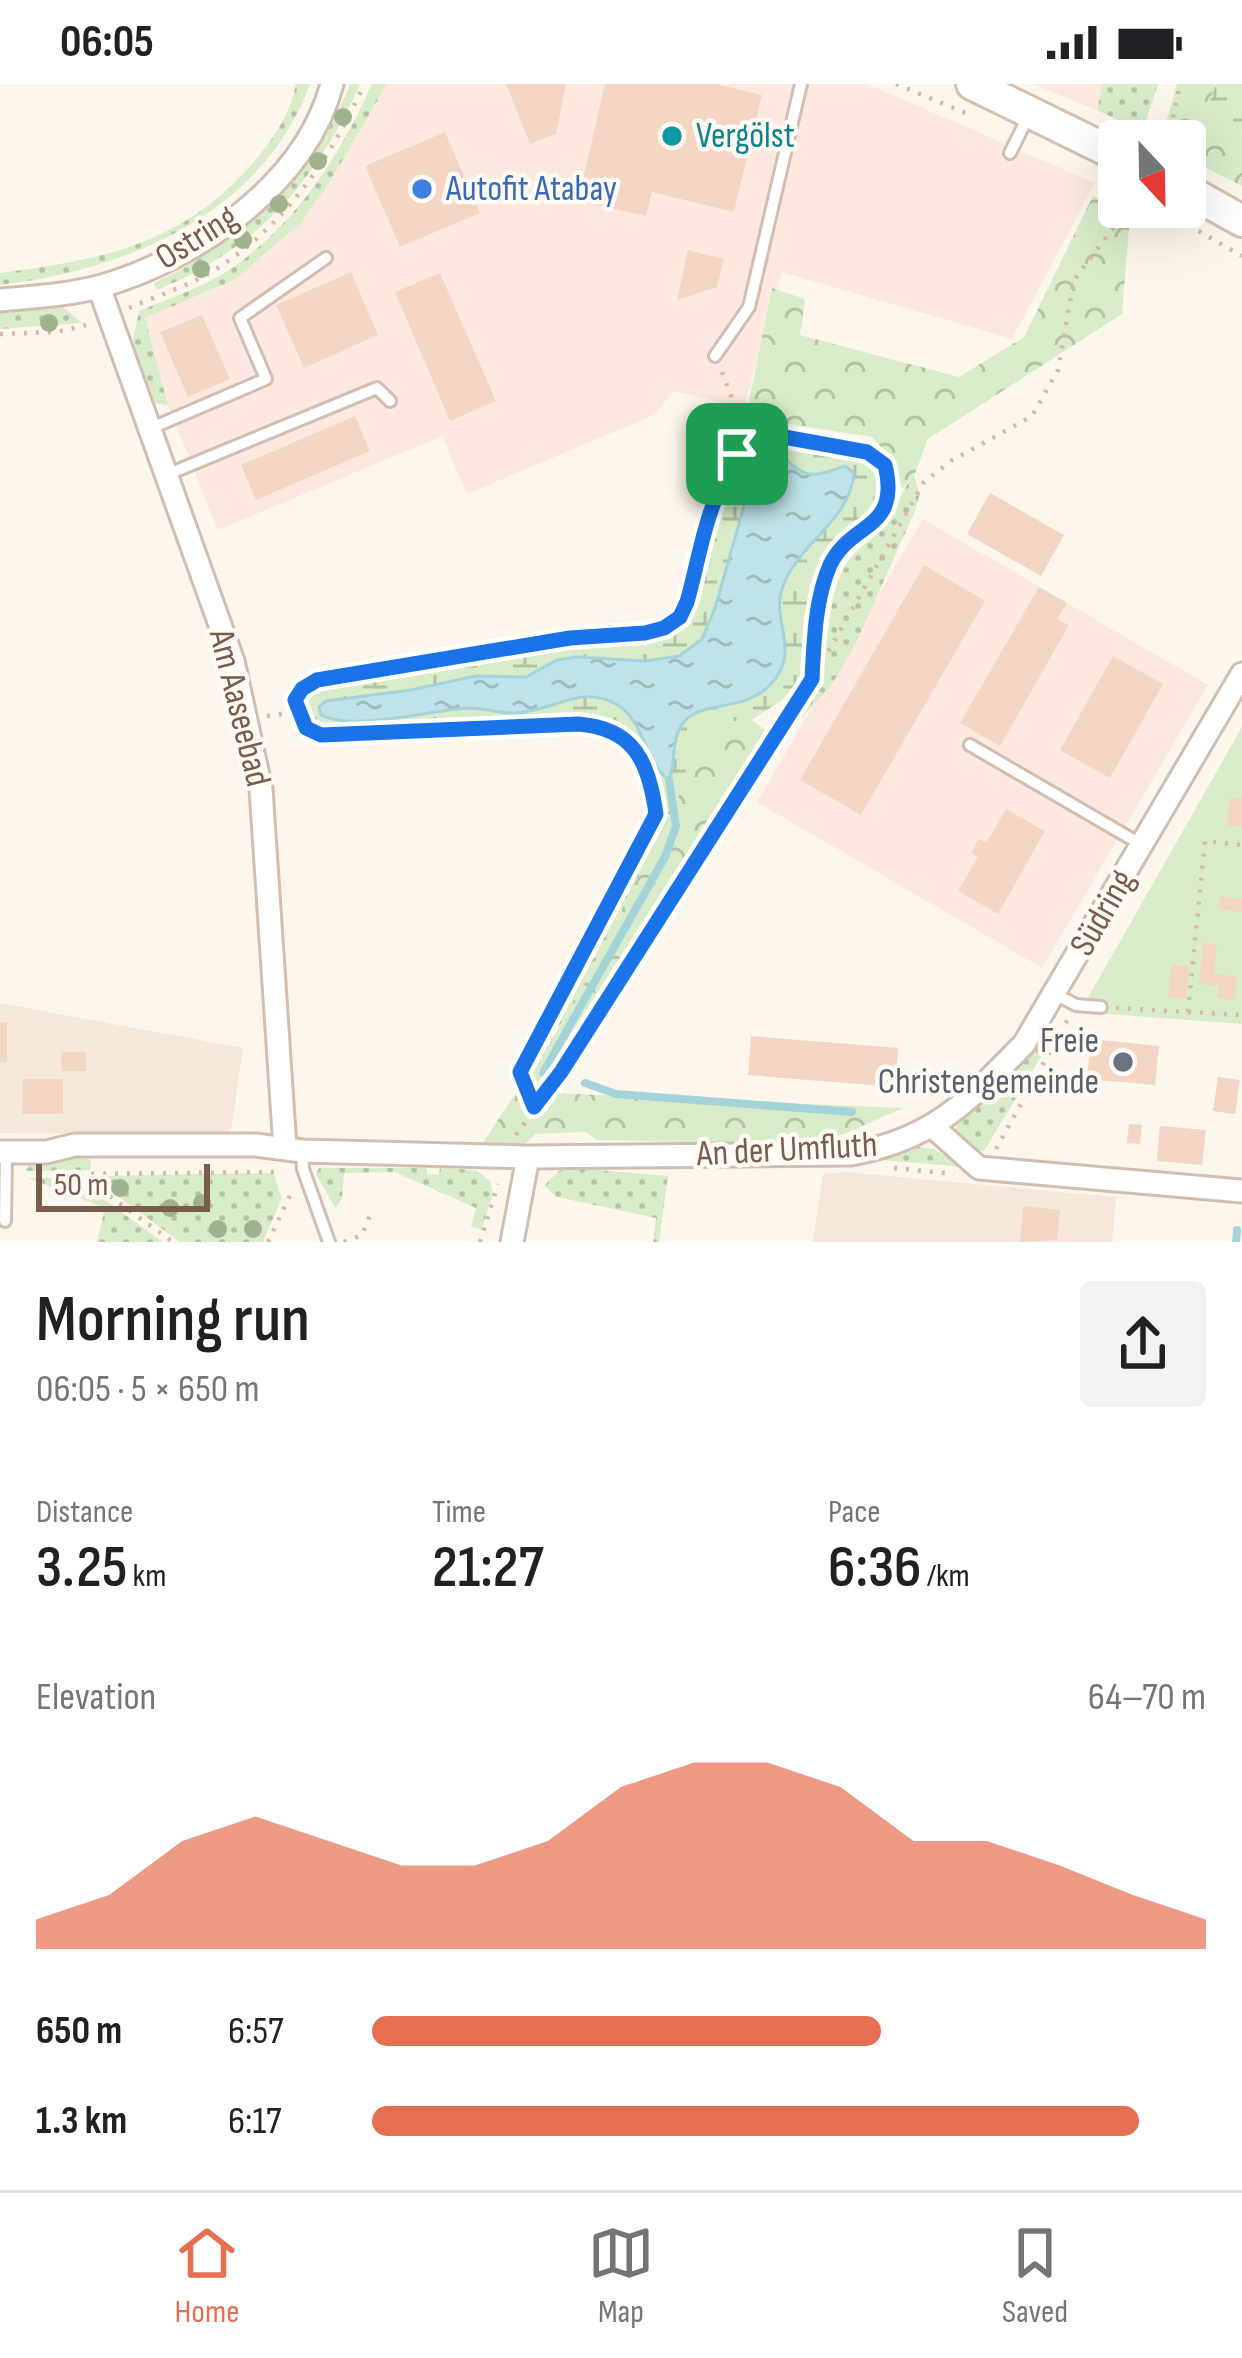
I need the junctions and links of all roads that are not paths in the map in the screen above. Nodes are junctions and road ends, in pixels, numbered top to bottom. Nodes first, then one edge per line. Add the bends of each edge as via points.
1 (332, 84) edge
2 (801, 84) edge
3 (972, 84) edge
4 (1031, 110) junction
5 (1098, 145) edge
6 (1010, 153) dead end
7 (1206, 201) edge
8 (1242, 221) edge
9 (326, 258) dead end
10 (99, 287) junction
11 (0, 300) edge
12 (716, 356) road end
13 (390, 401) dead end
14 (149, 429) junction
15 (166, 475) junction
16 (1242, 674) edge
17 (970, 745) dead end
18 (1142, 845) junction
19 (1055, 994) junction
20 (1101, 1007) road end
21 (933, 1127) junction
22 (296, 1156) junction
23 (528, 1157) junction
24 (4, 1159) edge
25 (1242, 1191) edge
26 (5, 1221) dead end
27 (329, 1242) edge
28 (512, 1242) edge

1 - 10 street, Ostring via 310,132 256,200 189,249
2 - 12 lane via 749,307
3 - 4 main road
4 - 5 main road
4 - 6 lane
7 - 8 main road
9 - 14 lane via 240,318 266,379
10 - 11 street, Ostring
10 - 14 street, Am Aaseebad
13 - 15 lane via 377,388
14 - 15 street, Am Aaseebad
15 - 22 street, Am Aaseebad via 233,661 261,789
16 - 18 street, Südring
17 - 18 lane
18 - 19 street, Südring
19 - 20 lane
19 - 21 street, Südring via 1024,1044
21 - 23 street, An der Umfluth via 851,1154
21 - 25 street via 979,1168
22 - 23 street, An der Umfluth
22 - 24 street, An der Umfluth via 255,1144 75,1145
22 - 27 lane
23 - 28 street
24 - 26 lane

